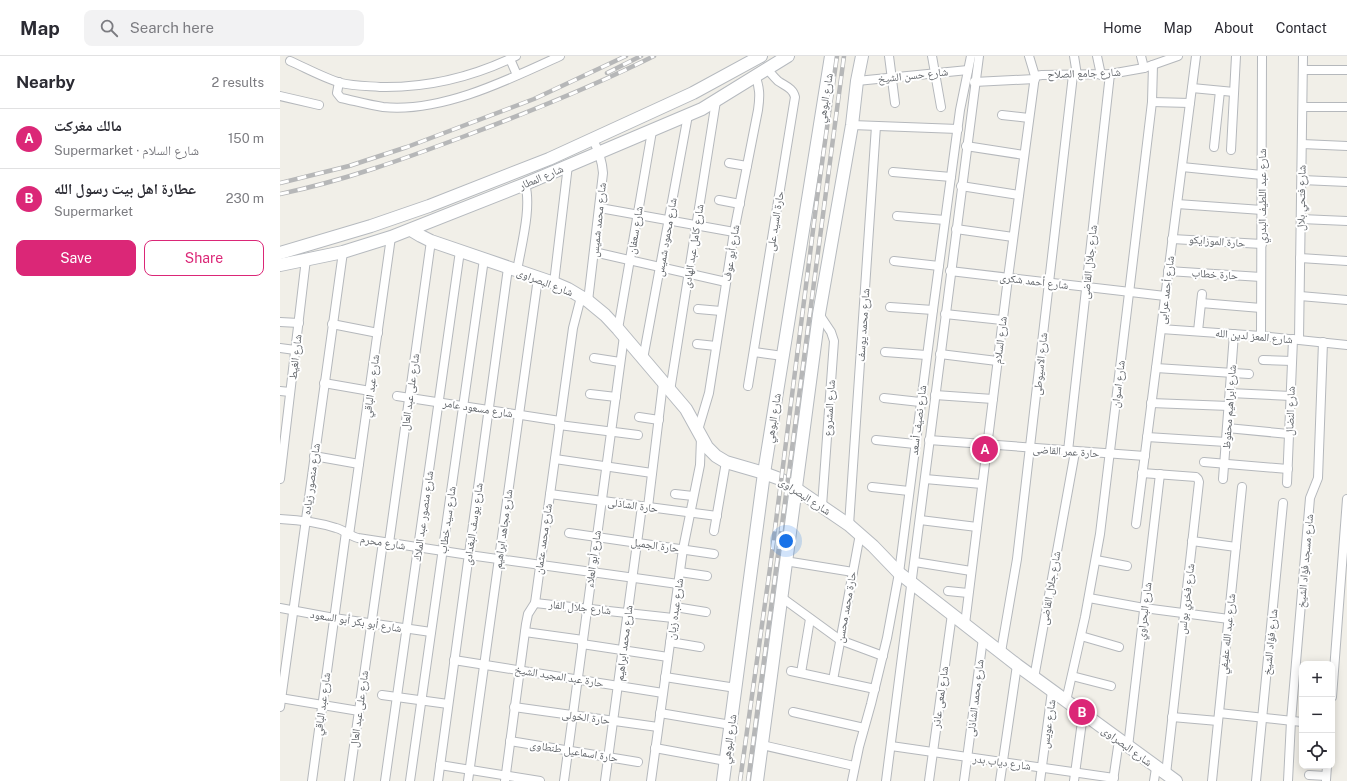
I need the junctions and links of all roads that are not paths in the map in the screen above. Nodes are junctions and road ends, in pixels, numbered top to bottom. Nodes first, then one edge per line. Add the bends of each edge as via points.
1 (560, 56) edge
2 (760, 56) edge
3 (788, 56) edge
4 (831, 56) edge
5 (862, 56) edge
6 (890, 56) edge
7 (932, 56) edge
8 (971, 56) edge
9 (979, 56) edge
10 (1029, 56) edge
11 (1074, 56) edge
12 (1097, 56) edge
13 (1141, 56) edge
14 (1178, 56) edge
15 (1196, 56) edge
16 (1236, 56) edge
17 (1262, 56) edge
18 (1303, 56) edge
19 (513, 58) edge
20 (290, 61) dead end
21 (1153, 64) junction
22 (767, 68) junction
23 (1144, 68) junction
24 (968, 70) junction
25 (1303, 70) junction
26 (1347, 70) edge
27 (936, 73) junction
28 (1110, 74) junction
29 (517, 75) junction
30 (755, 75) junction
31 (1075, 75) junction
32 (1101, 75) junction
33 (892, 77) junction
34 (1035, 78) junction
35 (857, 80) junction
36 (339, 82) junction
37 (974, 82) junction
38 (1192, 88) junction
39 (1220, 91) junction
40 (1234, 92) junction
41 (280, 96) edge
42 (716, 100) junction
43 (1152, 102) junction
44 (895, 103) dead end
45 (1190, 103) junction
46 (319, 105) dead end
47 (941, 106) dead end
48 (1303, 107) junction
49 (1347, 107) edge
50 (688, 115) junction
51 (1002, 115) dead end
52 (1029, 118) junction
53 (852, 125) junction
54 (876, 126) junction
55 (958, 129) junction
56 (652, 131) junction
57 (593, 140) junction
58 (1302, 144) junction
59 (966, 146) junction
60 (1347, 146) edge
61 (1214, 147) dead end
62 (1231, 150) dead end
63 (600, 152) junction
64 (1024, 155) junction
65 (729, 163) dead end
66 (568, 165) junction
67 (747, 166) junction
68 (1182, 167) junction
69 (893, 172) dead end
70 (1262, 175) junction
71 (951, 177) junction
72 (1302, 180) junction
73 (1347, 182) edge
74 (525, 184) junction
75 (961, 186) junction
76 (1018, 195) junction
77 (719, 200) dead end
78 (740, 204) junction
79 (1177, 204) junction
80 (429, 206) junction
81 (600, 208) junction
82 (1262, 210) junction
83 (638, 214) junction
84 (897, 216) dead end
85 (1301, 219) junction
86 (436, 220) junction
87 (669, 220) junction
88 (945, 220) junction
89 (1347, 221) edge
90 (697, 225) junction
91 (956, 229) junction
92 (411, 230) junction
93 (734, 232) junction
94 (391, 237) junction
95 (1013, 237) junction
96 (1172, 238) junction
97 (432, 241) junction
98 (1262, 244) junction
99 (460, 251) junction
100 (343, 252) junction
101 (594, 252) junction
102 (280, 253) edge
103 (1300, 258) junction
104 (306, 259) junction
105 (484, 259) junction
106 (630, 260) junction
107 (894, 261) dead end
108 (1347, 261) edge
109 (280, 265) edge
110 (939, 266) junction
111 (661, 267) junction
112 (513, 269) junction
113 (1168, 270) junction
114 (950, 271) junction
115 (689, 274) junction
116 (1261, 277) junction
117 (538, 278) junction
118 (1008, 278) junction
119 (726, 282) junction
120 (1048, 283) junction
121 (554, 284) junction
122 (1086, 287) junction
123 (1129, 292) junction
124 (1202, 294) dead end
125 (1165, 296) junction
126 (1300, 296) junction
127 (585, 299) junction
128 (1347, 300) edge
129 (1201, 303) junction
130 (890, 307) dead end
131 (1261, 308) junction
132 (698, 309) dead end
133 (932, 310) junction
134 (721, 311) junction
135 (819, 314) junction
136 (945, 314) junction
137 (1002, 320) junction
138 (280, 322) edge
139 (299, 323) junction
140 (332, 324) junction
141 (1161, 329) junction
142 (621, 332) junction
143 (1198, 332) junction
144 (378, 333) junction
145 (1234, 334) junction
146 (1260, 336) junction
147 (1296, 339) junction
148 (1323, 342) junction
149 (697, 344) dead end
150 (1347, 345) edge
151 (716, 346) junction
152 (280, 348) edge
153 (295, 350) junction
154 (754, 352) junction
155 (885, 352) dead end
156 (940, 354) junction
157 (783, 356) junction
158 (926, 356) junction
159 (594, 358) dead end
160 (643, 359) junction
161 (1263, 360) dead end
162 (997, 361) junction
163 (1292, 361) junction
164 (620, 362) junction
165 (1156, 368) junction
166 (1231, 373) junction
167 (1249, 374) dead end
168 (324, 383) junction
169 (748, 386) dead end
170 (667, 387) junction
171 (280, 391) edge
172 (370, 391) junction
173 (290, 392) junction
174 (590, 394) dead end
175 (1230, 394) junction
176 (935, 395) junction
177 (397, 396) dead end
178 (1290, 396) junction
179 (616, 397) junction
180 (409, 398) junction
181 (884, 398) dead end
182 (992, 399) junction
183 (439, 402) junction
184 (920, 402) junction
185 (1151, 402) junction
186 (464, 406) junction
187 (1229, 406) junction
188 (489, 410) junction
189 (519, 415) junction
190 (639, 417) dead end
191 (659, 420) junction
192 (560, 423) junction
193 (1227, 428) junction
194 (611, 431) junction
195 (283, 434) edge
196 (699, 434) junction
197 (1289, 434) junction
198 (638, 435) dead end
199 (1147, 437) junction
200 (876, 440) dead end
201 (929, 440) junction
202 (1226, 442) junction
203 (915, 444) junction
204 (987, 445) junction
205 (1029, 448) junction
206 (1071, 451) junction
207 (1110, 454) junction
208 (314, 456) junction
209 (1145, 456) junction
210 (555, 459) junction
211 (726, 462) junction
212 (1204, 462) dead end
213 (359, 464) junction
214 (1224, 464) junction
215 (606, 466) junction
216 (1288, 468) junction
217 (652, 472) junction
218 (764, 473) junction
219 (1142, 473) junction
220 (1160, 474) junction
221 (925, 478) junction
222 (280, 479) edge
223 (1223, 479) dead end
224 (1287, 483) dead end
225 (982, 484) junction
226 (872, 487) dead end
227 (1242, 487) dead end
228 (795, 488) junction
229 (910, 491) junction
230 (550, 494) junction
231 (675, 494) dead end
232 (693, 496) junction
233 (1347, 499) edge
234 (601, 500) junction
235 (1283, 503) dead end
236 (645, 506) junction
237 (822, 506) junction
238 (690, 512) junction
239 (717, 516) junction
240 (280, 519) edge
241 (920, 520) junction
242 (305, 521) junction
243 (1136, 524) dead end
244 (849, 525) junction
245 (977, 527) junction
246 (714, 531) dead end
247 (569, 533) dead end
248 (347, 534) junction
249 (860, 534) junction
250 (596, 537) junction
251 (1192, 541) junction
252 (386, 542) junction
253 (637, 542) junction
254 (1236, 547) junction
255 (418, 548) junction
256 (683, 549) junction
257 (443, 551) junction
258 (714, 554) dead end
259 (469, 555) junction
260 (499, 559) junction
261 (785, 560) junction
262 (1096, 560) junction
263 (915, 562) junction
264 (540, 565) junction
265 (1126, 566) dead end
266 (971, 571) junction
267 (592, 572) junction
268 (680, 572) junction
269 (853, 572) junction
270 (900, 573) junction
271 (707, 576) dead end
272 (632, 578) junction
273 (912, 582) junction
274 (678, 584) junction
275 (948, 591) dead end
276 (968, 594) junction
277 (781, 597) junction
278 (1089, 598) junction
279 (535, 602) junction
280 (675, 607) junction
281 (280, 608) edge
282 (587, 608) junction
283 (1144, 608) junction
284 (293, 610) junction
285 (706, 612) dead end
286 (628, 613) junction
287 (1184, 613) junction
288 (952, 614) junction
289 (334, 618) junction
290 (673, 618) junction
291 (810, 618) junction
292 (1228, 619) junction
293 (371, 624) junction
294 (966, 624) junction
295 (407, 629) junction
296 (432, 632) junction
297 (525, 632) junction
298 (1081, 636) junction
299 (983, 638) junction
300 (840, 640) junction
301 (582, 642) junction
302 (670, 642) junction
303 (700, 647) dead end
304 (1119, 647) dead end
305 (623, 650) junction
306 (1001, 652) junction
307 (883, 656) junction
308 (668, 657) junction
309 (454, 660) junction
310 (484, 664) junction
311 (1017, 665) junction
312 (519, 670) junction
313 (791, 671) dead end
314 (801, 673) junction
315 (1072, 676) junction
316 (665, 677) junction
317 (1034, 678) junction
318 (577, 679) junction
319 (833, 680) junction
320 (619, 686) junction
321 (1111, 686) dead end
322 (736, 688) junction
323 (875, 689) junction
324 (1052, 691) junction
325 (663, 693) junction
326 (382, 695) dead end
327 (397, 697) junction
328 (1332, 697) edge
329 (422, 700) junction
330 (280, 701) edge
331 (1066, 701) junction
332 (448, 704) junction
333 (322, 705) junction
334 (514, 707) junction
335 (359, 711) junction
336 (793, 712) dead end
337 (660, 713) junction
338 (1083, 714) junction
339 (573, 715) junction
340 (1172, 717) junction
341 (1218, 717) junction
342 (1262, 718) junction
343 (614, 721) junction
344 (1291, 721) junction
345 (1299, 722) edge
346 (731, 725) junction
347 (658, 728) junction
348 (864, 728) junction
349 (510, 741) junction
350 (1123, 744) junction
351 (762, 745) junction
352 (891, 746) junction
353 (655, 748) junction
354 (568, 750) junction
355 (933, 753) junction
356 (609, 757) junction
357 (967, 757) junction
358 (726, 761) junction
359 (638, 762) dead end
360 (1003, 762) junction
361 (440, 766) junction
362 (854, 766) junction
363 (1042, 768) junction
364 (1327, 769) edge
365 (470, 770) junction
366 (1166, 774) edge
367 (1309, 775) dead end
368 (1075, 777) edge
369 (505, 778) edge
370 (1326, 779) edge
371 (1113, 780) edge
372 (312, 781) edge
373 (349, 781) edge
374 (385, 781) edge
375 (410, 781) edge
376 (438, 781) edge
377 (468, 781) edge
378 (540, 781) edge
379 (564, 781) edge
380 (606, 781) edge
381 (651, 781) edge
382 (723, 781) edge
383 (757, 781) edge
384 (852, 781) edge
385 (886, 781) edge
386 (929, 781) edge
387 (964, 781) edge
388 (1000, 781) edge
389 (1040, 781) edge
390 (1154, 781) edge
391 (1212, 781) edge
392 (1256, 781) edge
393 (1288, 781) edge

1 - 29 street
2 - 57 street, شارع المطار via 693,93
3 - 22 street, شارع المطار
4 - 157 street, شارع البوهي
5 - 35 street
6 - 33 street
7 - 27 street
8 - 24 street, شارع نصيف أسعد
9 - 37 street, شارع نصيف أسعد
10 - 34 street, شارع السلام
11 - 31 street, شارع الاسيوطى
12 - 32 street
13 - 23 street
14 - 21 street, شارع جامع الصلاح
15 - 38 street, شارع أحمد عرابى
16 - 40 street
17 - 70 street, شارع عبد اللطيف البدري
18 - 25 street, شارع فتحي بلال
19 - 29 street
19 - 36 street via 470,75 416,86 370,87
20 - 36 street
21 - 23 street, شارع جامع الصلاح
21 - 43 street, شارع اسوان
22 - 30 street, شارع المطار
22 - 154 street, حارة السيد على via 778,81 792,90 795,97
23 - 28 street, شارع جامع الصلاح
24 - 27 street, شارع حسن الشيخ
24 - 55 street, شارع نصيف أسعد
25 - 26 street
25 - 48 street, شارع فتحي بلال
27 - 33 street, شارع حسن الشيخ
27 - 47 street
28 - 32 street, شارع جامع الصلاح
28 - 122 street, شارع جلال القاضى
29 - 36 street via 469,94 413,106 383,107 341,98 337,94
30 - 42 street, شارع المطار
30 - 67 street, شارع أبو عوف via 760,97
31 - 32 street, شارع جامع الصلاح
31 - 34 street, شارع جامع الصلاح via 1042,75
31 - 120 street, شارع الاسيوطى
33 - 35 street, شارع حسن الشيخ
33 - 44 street
34 - 37 street, شارع جامع الصلاح
34 - 52 street, شارع السلام
35 - 53 street
37 - 59 street, شارع نصيف أسعد
38 - 39 street
38 - 45 street, شارع أحمد عرابى
39 - 40 street
39 - 61 street
40 - 62 street
41 - 46 street
42 - 50 street, شارع المطار
42 - 90 street, شارع كامل عبد الهادى
43 - 45 street
43 - 123 street, شارع اسوان
45 - 68 street, شارع أحمد عرابى
48 - 49 street
48 - 58 street, شارع فتحي بلال
50 - 56 street, شارع المطار
50 - 87 street, شارع محمود شميس
51 - 52 street
52 - 64 street, شارع السلام
53 - 54 street
53 - 135 street
54 - 55 street
54 - 244 street, شارع محمد يوسف
55 - 71 street, شارع نصيف أسعد
56 - 63 street, شارع المطار
56 - 83 street, شارع سعفان
57 - 63 street, شارع محمد شميس
57 - 80 street, شارع المطار
58 - 60 street
58 - 72 street, شارع فتحي بلال
59 - 64 street
59 - 75 street, شارع نصيف أسعد
63 - 66 street, شارع المطار
63 - 81 street, شارع محمد شميس via 603,173
64 - 76 street, شارع السلام
65 - 67 street
66 - 74 street, شارع المطار
66 - 121 street
67 - 78 street, شارع أبو عوف
68 - 70 street
68 - 79 street, شارع أحمد عرابى
69 - 71 street
70 - 82 street, شارع عبد اللطيف البدري
71 - 88 street, شارع نصيف أسعد
72 - 73 street
72 - 85 street, شارع فتحي بلال
74 - 86 street, شارع المطار
74 - 112 street, شارع يوسف البغدادى via 527,209
75 - 76 street
75 - 91 street, شارع نصيف أسعد
76 - 95 street, شارع السلام
77 - 78 street
78 - 93 street, شارع أبو عوف
79 - 82 street
79 - 96 street, شارع أحمد عرابى
80 - 86 street
80 - 102 street, شارع المطار
81 - 83 street
81 - 101 street, شارع محمد شميس
82 - 98 street, شارع عبد اللطيف البدري
83 - 87 street
83 - 106 street, شارع سعفان
84 - 88 street
85 - 89 street
85 - 103 street, شارع فتحي بلال
86 - 92 street, شارع المطار
87 - 90 street
87 - 111 street, شارع محمود شميس
88 - 110 street, شارع نصيف أسعد
90 - 93 street
90 - 115 street, شارع كامل عبد الهادى
91 - 95 street
91 - 114 street, شارع نصيف أسعد
92 - 94 street, شارع المطار
92 - 97 street, شارع البصراوى
93 - 119 street, شارع أبو عوف
94 - 100 street, شارع المطار
94 - 144 street, شارع عبد الباقي
95 - 118 street, شارع السلام
96 - 98 street, حارة الموزايكو
96 - 113 street, شارع أحمد عرابى
97 - 99 street, شارع البصراوى
97 - 180 street, شارع على عبد العال
98 - 116 street, شارع عبد اللطيف البدري
99 - 105 street, شارع البصراوى
99 - 183 street, شارع منصور عبد الملاك
100 - 104 street, شارع المطار
100 - 140 street, شارع منصور زياده
101 - 106 street
101 - 127 street, شارع محمد شميس
103 - 108 street
103 - 126 street, شارع فتحي بلال
104 - 109 street, شارع المطار
104 - 139 street, شارع الغيط
105 - 112 street, شارع البصراوى
105 - 186 street, شارع سيد خطاب
106 - 111 street
106 - 142 street, شارع سعفان
107 - 110 street
110 - 133 street, شارع نصيف أسعد
111 - 115 street
111 - 160 street, شارع محمود شميس
112 - 117 street, شارع البصراوى
112 - 188 street, شارع يوسف البغدادى
113 - 116 street, حارة خطاب
113 - 125 street, شارع أحمد عرابى
114 - 118 street, شارع أحمد شكرى
114 - 136 street, شارع نصيف أسعد
115 - 119 street
115 - 170 street, شارع كامل عبد الهادى
116 - 131 street, شارع عبد اللطيف البدري
117 - 121 street, شارع البصراوى
117 - 189 street, شارع مجاهد ابراهيم
118 - 120 street, شارع أحمد شكرى
118 - 137 street, شارع السلام
119 - 134 street, شارع أبو عوف
120 - 122 street, شارع أحمد شكرى
120 - 205 street, شارع الاسيوطى via 1039,380
121 - 127 street, شارع البصراوى
122 - 123 street, شارع أحمد شكرى
122 - 206 street, شارع جلال القاضى
123 - 125 street, شارع أحمد شكرى
123 - 207 street, شارع اسوان
124 - 129 street
125 - 141 street, شارع أحمد عرابى
126 - 128 street
126 - 147 street, شارع فتحي بلال
127 - 142 street, شارع البصراوى
127 - 192 street, شارع محمد عثمان via 573,328
129 - 131 street
129 - 143 street
130 - 133 street
131 - 146 street, شارع عبد اللطيف البدري
132 - 134 street
133 - 158 street, شارع نصيف أسعد
134 - 151 street, شارع أبو عوف
135 - 228 street
135 - 237 street, شارع المشروع via 834,341
136 - 137 street
136 - 156 street, شارع نصيف أسعد
137 - 162 street, شارع السلام
138 - 139 street
139 - 153 street, شارع الغيط
140 - 144 street
140 - 168 street, شارع منصور زياده
141 - 143 street, شارع المعز لدين الله
141 - 165 street, شارع أحمد عرابى
142 - 160 street, شارع البصراوى
142 - 164 street, شارع أبو العلاء
143 - 145 street, شارع المعز لدين الله
144 - 172 street, شارع عبد الباقي
145 - 146 street, شارع المعز لدين الله
145 - 166 street, شارع ابراهيم محفوظ
146 - 147 street, شارع المعز لدين الله
147 - 148 street, شارع المعز لدين الله
147 - 163 street, شارع النضال
148 - 150 street, شارع المعز لدين الله
148 - 344 street, شارع مسجد فؤاد الشيخ via 1318,478 1310,498
149 - 151 street
151 - 196 street, شارع أبو عوف via 709,393
152 - 153 street
153 - 173 street, شارع الغيط
154 - 157 street
154 - 169 street, حارة السيد على
155 - 158 street
156 - 162 street
156 - 176 street, شارع نصيف أسعد
157 - 218 street, شارع البوهي
158 - 184 street, شارع نصيف أسعد
159 - 164 street
160 - 170 street, شارع البصراوى
161 - 163 street
162 - 182 street, شارع السلام
163 - 178 street, شارع النضال
164 - 179 street, شارع أبو العلاء
165 - 166 street
165 - 185 street, شارع أحمد عرابى
166 - 167 street
166 - 175 street, شارع ابراهيم محفوظ
168 - 172 street
168 - 208 street, شارع منصور زياده
170 - 191 street, شارع محمد ابراهيم
170 - 196 street, شارع البصراوى via 686,409
171 - 173 street
172 - 213 street, شارع عبد الباقي
173 - 195 street, شارع الغيط
174 - 179 street
175 - 178 street
175 - 187 street, شارع ابراهيم محفوظ
176 - 182 street
176 - 201 street, شارع نصيف أسعد
177 - 180 street, شارع مسعود عامر
178 - 197 street, شارع النضال
179 - 194 street, شارع أبو العلاء
180 - 183 street, شارع مسعود عامر
180 - 252 street, شارع على عبد العال
181 - 184 street
182 - 204 street, شارع السلام
183 - 186 street, شارع مسعود عامر
183 - 255 street, شارع منصور عبد الملاك
184 - 203 street, شارع نصيف أسعد
185 - 187 street
185 - 199 street, شارع أحمد عرابى
186 - 188 street, شارع مسعود عامر
186 - 257 street, شارع سيد خطاب
187 - 193 street, شارع ابراهيم محفوظ
188 - 189 street, شارع مسعود عامر
188 - 259 street, شارع يوسف البغدادى
189 - 192 street, شارع مسعود عامر
189 - 260 street, شارع مجاهد ابراهيم
190 - 191 street
191 - 217 street, شارع محمد ابراهيم
192 - 194 street, شارع مسعود عامر
192 - 210 street, شارع محمد عثمان
193 - 197 street
193 - 202 street, شارع ابراهيم محفوظ
194 - 198 street, شارع مسعود عامر
194 - 215 street, شارع أبو العلاء
195 - 222 street, شارع الغيط
196 - 211 street, شارع البصراوى via 707,447
196 - 232 street, شارع عبده زيان via 700,465
197 - 216 street, شارع النضال
199 - 202 street
199 - 209 street, شارع أحمد عرابى
200 - 203 street
201 - 204 street, حارة عمر القاضى
201 - 221 street, شارع نصيف أسعد
202 - 214 street, شارع ابراهيم محفوظ
203 - 229 street, شارع نصيف أسعد
204 - 205 street, حارة عمر القاضى
204 - 225 street, شارع السلام
205 - 206 street, حارة عمر القاضى
205 - 306 street, شارع الاسيوطى via 1016,568
206 - 207 street, حارة عمر القاضى
206 - 317 street, شارع جلال القاضى
207 - 209 street, حارة عمر القاضى
207 - 262 street, شارع اسوان
208 - 213 street
208 - 242 street, شارع منصور زياده
209 - 219 street, شارع أحمد عرابى
210 - 215 street
210 - 230 street, شارع محمد عثمان
211 - 218 street, شارع البصراوى
211 - 239 street
212 - 214 street
213 - 248 street, شارع عبد الباقي
214 - 216 street
214 - 223 street, شارع ابراهيم محفوظ
215 - 217 street
215 - 234 street, شارع أبو العلاء
216 - 224 street, شارع النضال
217 - 236 street, شارع محمد ابراهيم
218 - 228 street, شارع البصراوى
218 - 322 street, شارع البوهي
219 - 220 street, شارع فخري بولس
219 - 243 street, شارع أحمد عرابى
220 - 251 street, شارع فخري بولس via 1198,479
220 - 283 street, شارع البحراوي
221 - 225 street
221 - 241 street, شارع نصيف أسعد
225 - 245 street, شارع السلام
226 - 229 street
227 - 254 street, شارع عبد الله عفيفي
228 - 237 street, شارع البصراوى
228 - 261 street
229 - 270 street, شارع نصيف أسعد
230 - 234 street, حارة الشاذلى
230 - 264 street, شارع محمد عثمان
231 - 232 street
232 - 238 street, شارع عبده زيان
233 - 328 street
234 - 236 street, حارة الشاذلى
234 - 250 street, شارع أبو العلاء
235 - 342 street, شارع فؤاد الشيخ
236 - 238 street, حارة الشاذلى
236 - 253 street, شارع محمد ابراهيم
237 - 244 street, شارع البصراوى
238 - 239 street, حارة الشاذلى
238 - 256 street, شارع عبده زيان
239 - 246 street
240 - 242 street, شارع محرم
241 - 245 street
241 - 263 street, شارع نصيف أسعد
242 - 248 street, شارع محرم via 336,528
242 - 284 street, شارع منصور زياده
244 - 249 street, شارع البصراوى
245 - 266 street, شارع السلام
247 - 250 street, حارة الجميل
248 - 252 street, شارع محرم
248 - 289 street, شارع عبد الباقي
249 - 269 street, حارة محمد محسن
249 - 270 street, شارع البصراوى
250 - 253 street, حارة الجميل
250 - 267 street, شارع أبو العلاء
251 - 254 street
251 - 287 street, شارع فخري بولس
252 - 255 street, شارع محرم
252 - 293 street, شارع على عبد العال
253 - 256 street, حارة الجميل
253 - 272 street, شارع محمد ابراهيم
254 - 292 street, شارع عبد الله عفيفي
255 - 257 street, شارع محرم
255 - 295 street, شارع منصور عبد الملاك
256 - 258 street, حارة الجميل
256 - 268 street, شارع عبده زيان
257 - 259 street, شارع محرم
257 - 296 street, شارع سيد خطاب
259 - 260 street, شارع محرم
259 - 309 street, شارع يوسف البغدادى
260 - 264 street, شارع محرم
260 - 310 street, شارع مجاهد ابراهيم
261 - 269 street
261 - 277 street
262 - 265 street
262 - 278 street, شارع اسوان
263 - 266 street
263 - 273 street, شارع نصيف أسعد
264 - 267 street, شارع محرم
264 - 279 street, شارع محمد عثمان
266 - 276 street, شارع السلام
267 - 272 street, شارع محرم
267 - 282 street, شارع أبو العلاء
268 - 271 street
268 - 274 street, شارع عبده زيان
269 - 300 street, حارة محمد محسن
270 - 273 street, شارع البصراوى
270 - 307 street, شارع نصيف أسعد
272 - 274 street, شارع محرم
272 - 286 street, شارع محمد ابراهيم
273 - 288 street, شارع البصراوى
273 - 352 street, شارع نصيف أسعد
274 - 280 street, شارع عبده زيان
275 - 276 street
276 - 294 street, شارع السلام
277 - 291 street
277 - 351 street
278 - 283 street
278 - 298 street, شارع اسوان
279 - 282 street, شارع جلال الفار
279 - 297 street, شارع محمد عثمان via 528,614
280 - 285 street
280 - 290 street, شارع عبده زيان
281 - 284 street, شارع أبو بكر أبو السعود
282 - 286 street, شارع جلال الفار
282 - 301 street, شارع أبو العلاء
283 - 287 street
283 - 350 street, شارع البحراوي
284 - 289 street, شارع أبو بكر أبو السعود
284 - 330 street, شارع منصور زياده
286 - 290 street, شارع جلال الفار
286 - 305 street, شارع محمد ابراهيم
287 - 292 street
287 - 340 street, شارع فخري بولس
288 - 294 street, شارع البصراوى
288 - 355 street, شارع لمعى عاذر
289 - 293 street, شارع أبو بكر أبو السعود
289 - 333 street, شارع عبد الباقي
290 - 302 street, شارع عبده زيان
291 - 300 street
291 - 314 street
292 - 341 street, شارع عبد الله عفيفي
293 - 295 street, شارع أبو بكر أبو السعود
293 - 335 street, شارع على عبد العال
294 - 299 street, شارع البصراوى
295 - 296 street, شارع أبو بكر أبو السعود
295 - 327 street, شارع منصور عبد الملاك
296 - 329 street, شارع سيد خطاب
297 - 301 street
297 - 312 street, شارع محمد عثمان
298 - 304 street
298 - 315 street, شارع اسوان
299 - 306 street, شارع البصراوى
299 - 357 street, شارع محمد الشاذلى
300 - 307 street
300 - 319 street, حارة محمد محسن
301 - 305 street
301 - 318 street, شارع أبو العلاء
302 - 303 street
302 - 308 street, شارع عبده زيان
305 - 308 street
305 - 320 street, شارع محمد ابراهيم
306 - 311 street, شارع البصراوى
307 - 323 street, شارع نصيف أسعد
308 - 316 street, شارع عبده زيان
309 - 310 street, حارة عبد المجيد الشيخ
309 - 332 street, شارع يوسف البغدادى
310 - 312 street, حارة عبد المجيد الشيخ
310 - 365 street, شارع مجاهد ابراهيم
311 - 317 street, شارع البصراوى
311 - 360 street
312 - 318 street, حارة عبد المجيد الشيخ
312 - 334 street, شارع محمد عثمان
313 - 314 street
314 - 319 street
315 - 321 street
315 - 331 street, شارع اسوان
316 - 322 street
316 - 325 street, شارع عبده زيان
317 - 324 street, شارع البصراوى
318 - 320 street, حارة عبد المجيد الشيخ
318 - 339 street, شارع أبو العلاء
319 - 323 street
320 - 325 street, حارة عبد المجيد الشيخ
320 - 343 street, شارع محمد ابراهيم
322 - 346 street, شارع البوهي
323 - 348 street, شارع نصيف أسعد
324 - 331 street, شارع البصراوى
324 - 363 street, شارع عويس
325 - 337 street, شارع عبده زيان
326 - 327 street
327 - 329 street
327 - 374 street, شارع منصور عبد الملاك
329 - 332 street
329 - 375 street, شارع سيد خطاب
330 - 333 street
331 - 338 street, شارع البصراوى
332 - 361 street, شارع يوسف البغدادى
333 - 335 street
333 - 372 street, شارع عبد الباقي
334 - 339 street, حارة الخولى
334 - 349 street, شارع محمد عثمان
335 - 373 street, شارع على عبد العال
336 - 348 street
337 - 346 street
337 - 347 street, شارع عبده زيان
338 - 350 street, شارع البصراوى
338 - 368 street
339 - 343 street, حارة الخولى
339 - 354 street, شارع أبو العلاء
340 - 341 street
340 - 366 street, شارع فخري بولس
341 - 342 street
341 - 391 street, شارع عبد الله عفيفي
342 - 344 street
342 - 392 street, شارع فؤاد الشيخ
343 - 347 street, حارة الخولى
343 - 356 street, شارع محمد ابراهيم
344 - 345 street
344 - 393 street, شارع مسجد فؤاد الشيخ
346 - 358 street, شارع البوهي
347 - 353 street, شارع عبده زيان
348 - 362 street, شارع نصيف أسعد
349 - 354 street, حارة اسماعيل طنطاوى
349 - 369 street, شارع محمد عثمان
350 - 366 street, شارع البصراوى
350 - 371 street, شارع البحراوي
351 - 362 street
351 - 383 street
352 - 355 street, شارع دياب بدر
352 - 385 street, شارع نصيف أسعد
353 - 358 street
353 - 381 street, شارع عبده زيان
354 - 356 street, حارة اسماعيل طنطاوى
354 - 379 street, شارع أبو العلاء
355 - 357 street, شارع دياب بدر
355 - 386 street, شارع لمعى عاذر
356 - 359 street, حارة اسماعيل طنطاوى
356 - 380 street, شارع محمد ابراهيم
357 - 360 street, شارع دياب بدر
357 - 387 street, شارع محمد الشاذلى
358 - 382 street, شارع البوهي
360 - 363 street, شارع دياب بدر
360 - 388 street
361 - 365 street
361 - 376 street, شارع يوسف البغدادى
362 - 384 street, شارع نصيف أسعد
363 - 368 street, شارع دياب بدر
363 - 389 street, شارع عويس
364 - 370 street
365 - 369 street
365 - 377 street, شارع مجاهد ابراهيم
366 - 390 street, شارع فخري بولس
367 - 370 street
368 - 371 street, شارع دياب بدر
369 - 378 street

